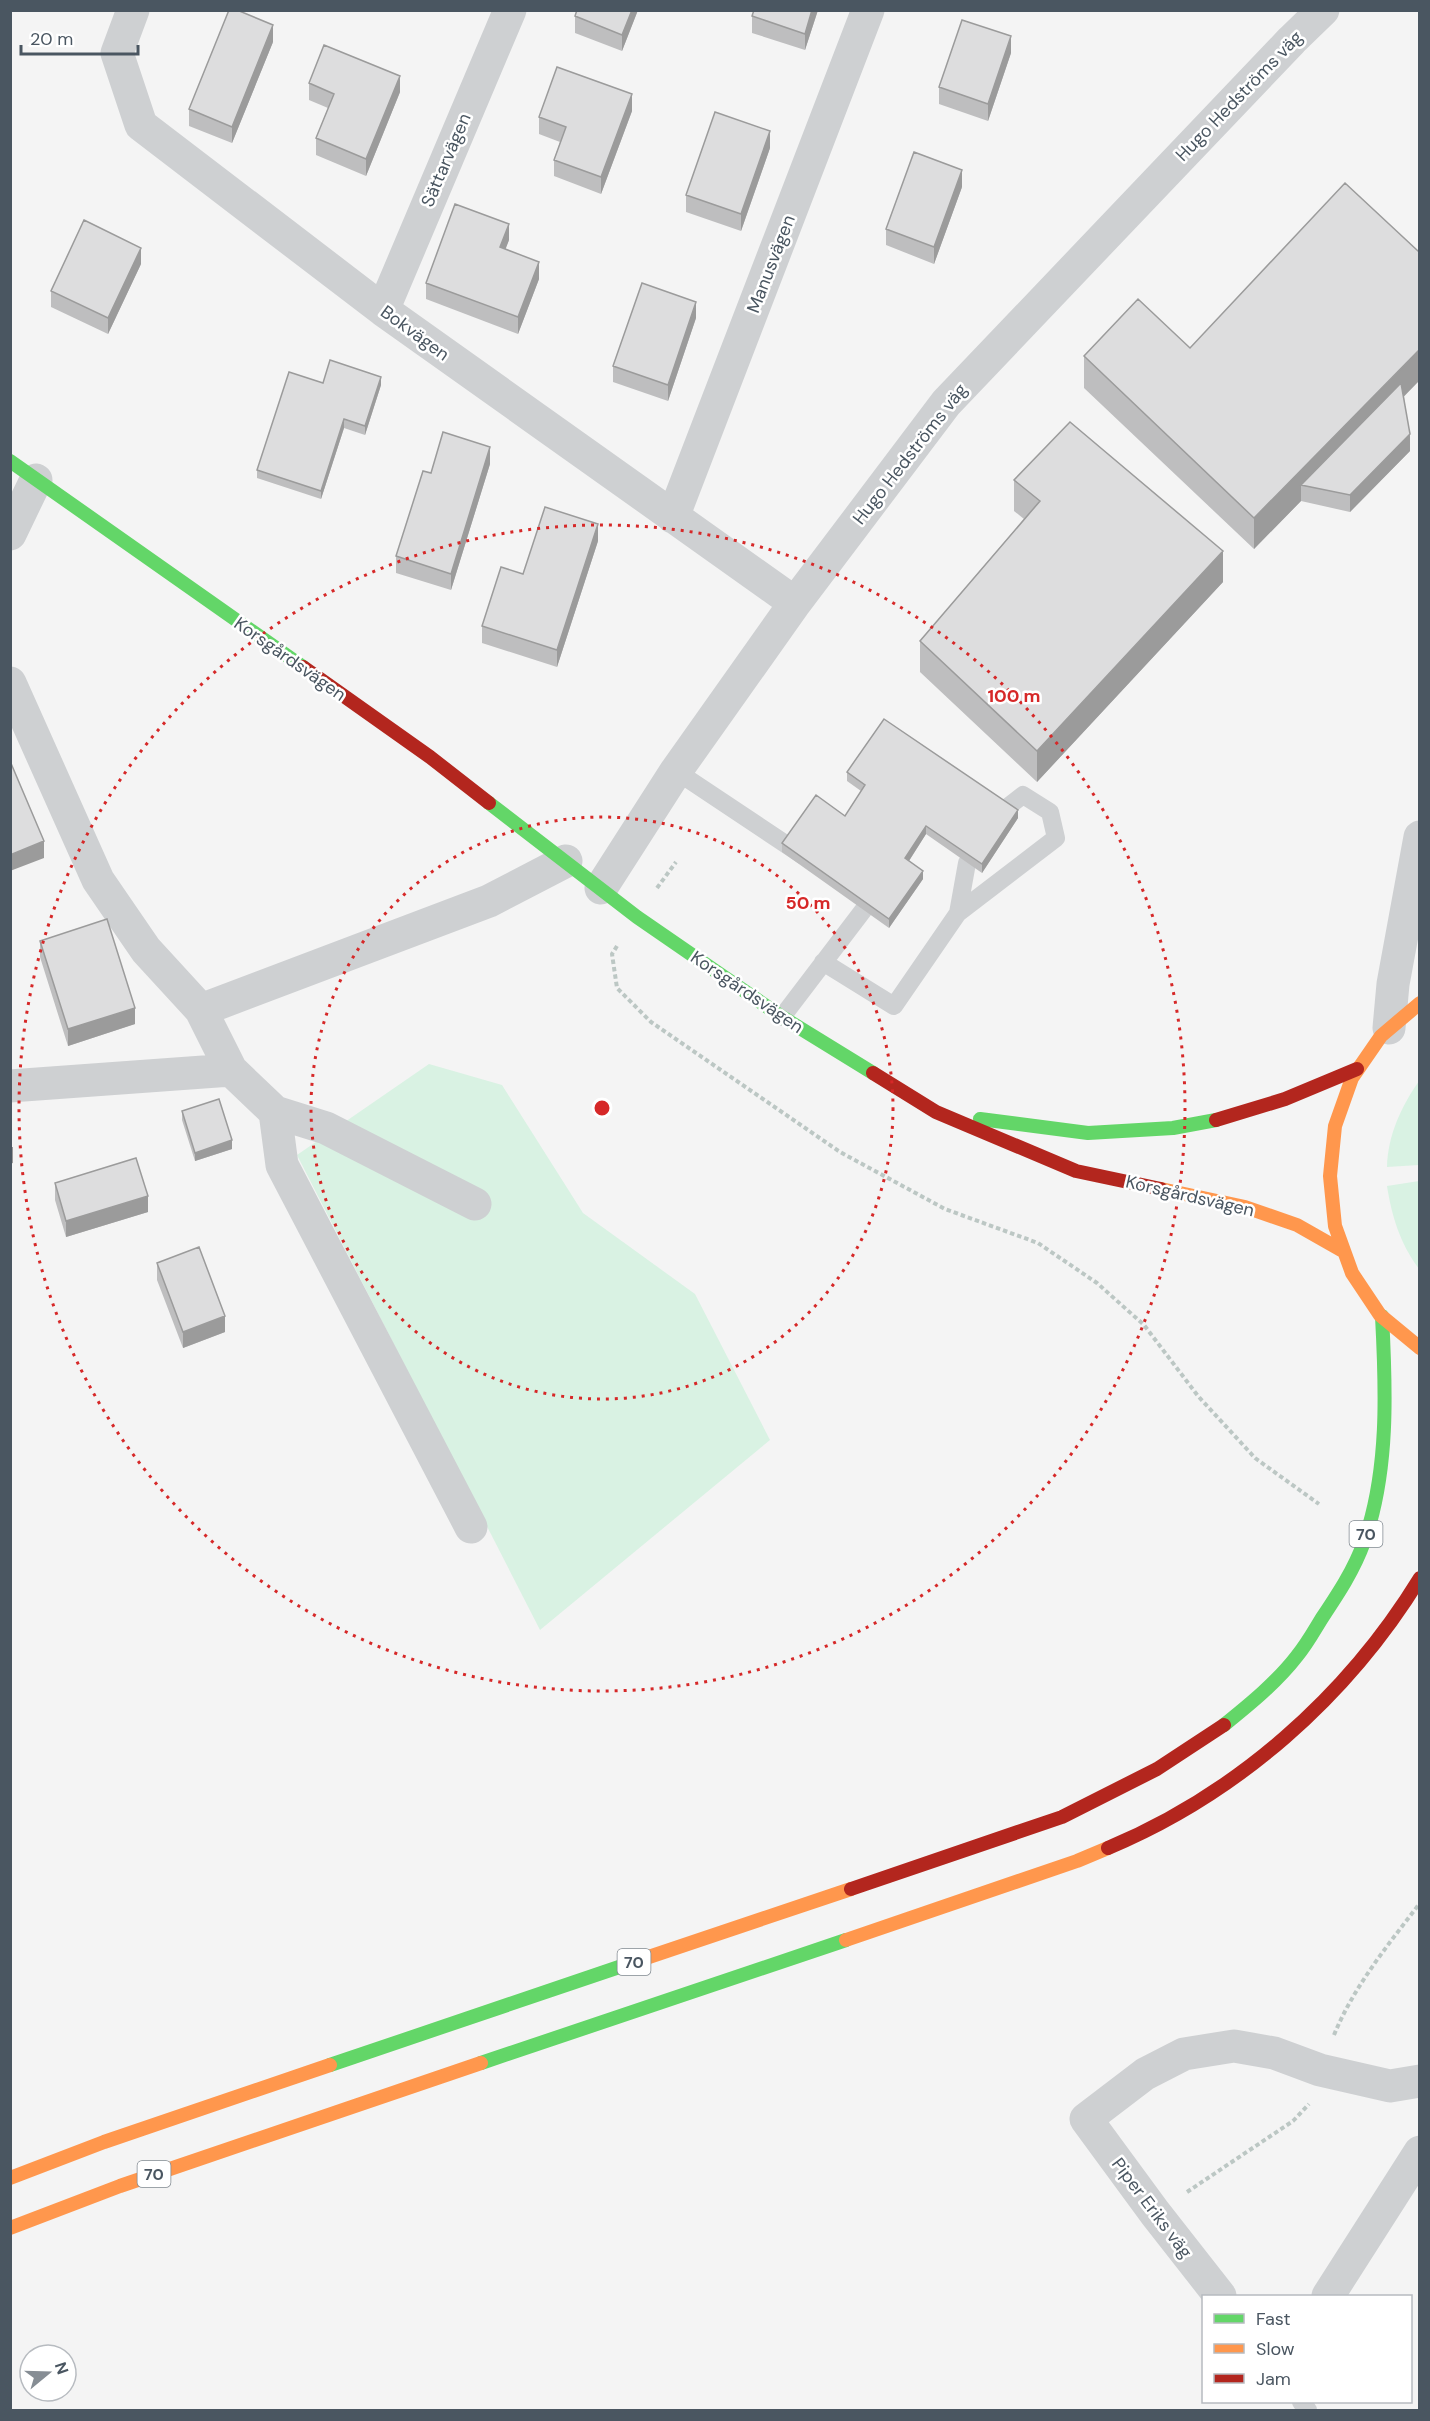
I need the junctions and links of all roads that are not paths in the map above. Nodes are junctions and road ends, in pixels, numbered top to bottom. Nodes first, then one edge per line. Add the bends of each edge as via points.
1 (133, 10) edge
2 (510, 10) edge
3 (868, 10) edge
4 (1323, 10) edge
5 (383, 310) junction
6 (23, 471) edge
7 (673, 517) junction
8 (10, 534) edge
9 (795, 603) junction
10 (10, 683) edge
11 (676, 771) junction
12 (1419, 837) edge
13 (566, 861) junction
14 (812, 861) edge
15 (842, 881) edge
16 (601, 888) junction
17 (958, 913) junction
18 (823, 962) junction
19 (1419, 1003) edge
20 (201, 1010) junction
21 (782, 1017) junction
22 (1389, 1028) junction
23 (1357, 1069) junction
24 (231, 1070) junction
25 (10, 1086) edge
26 (275, 1112) junction
27 (936, 1112) junction
28 (475, 1204) dead end
29 (1341, 1250) junction
30 (1382, 1316) junction
31 (1419, 1348) edge
32 (471, 1527) dead end
33 (1419, 1578) edge
34 (1419, 2081) edge
35 (1419, 2152) edge
36 (10, 2178) edge
37 (10, 2228) edge
38 (1219, 2295) edge
39 (1329, 2295) edge

1 - 5 street, Bokvägen via 117,53 141,125
2 - 5 street, Sättarvägen
3 - 7 street, Manusvägen
4 - 9 street, Hugo Hedströms väg via 946,403
5 - 7 street, Bokvägen
6 - 8 street
6 - 13 main road, Korsgårdsvägen via 430,757
7 - 9 street, Bokvägen
9 - 11 street, Hugo Hedströms väg
10 - 20 street via 98,880 146,950
11 - 14 lane
11 - 16 street, Hugo Hedströms väg
12 - 22 street
13 - 16 main road, Korsgårdsvägen
13 - 20 street via 489,901
15 - 18 lane via 871,900
16 - 21 main road, Korsgårdsvägen
17 - 17 lane via 967,863 1005,809 1023,795 1050,812 1056,838
17 - 18 lane via 894,1006
18 - 21 lane
19 - 22 main road
20 - 24 street
21 - 27 main road, Korsgårdsvägen
22 - 23 main road
23 - 27 main road, Korsgårdsvägen via 1230,1117 1173,1128 1088,1133
23 - 29 main road via 1343,1097 1329,1157 1328,1189
24 - 25 street
24 - 26 street
26 - 28 street via 326,1128
26 - 32 street via 282,1166
27 - 29 main road, Korsgårdsvägen via 1077,1171 1256,1211 1297,1225
29 - 30 main road
30 - 31 main road
30 - 36 main road, 70 via 1386,1389 1382,1457 1367,1530 1343,1588 1295,1659 1242,1712 1188,1752 1123,1789 1062,1817 115,2138
33 - 37 main road, 70 via 1395,1619 1307,1717 1261,1758 1209,1796 1141,1834 1077,1861 120,2186
34 - 38 street, Piper Eriks väg via 1390,2086 1320,2070 1274,2053 1234,2046 1184,2054 1145,2074 1086,2120
35 - 39 street

